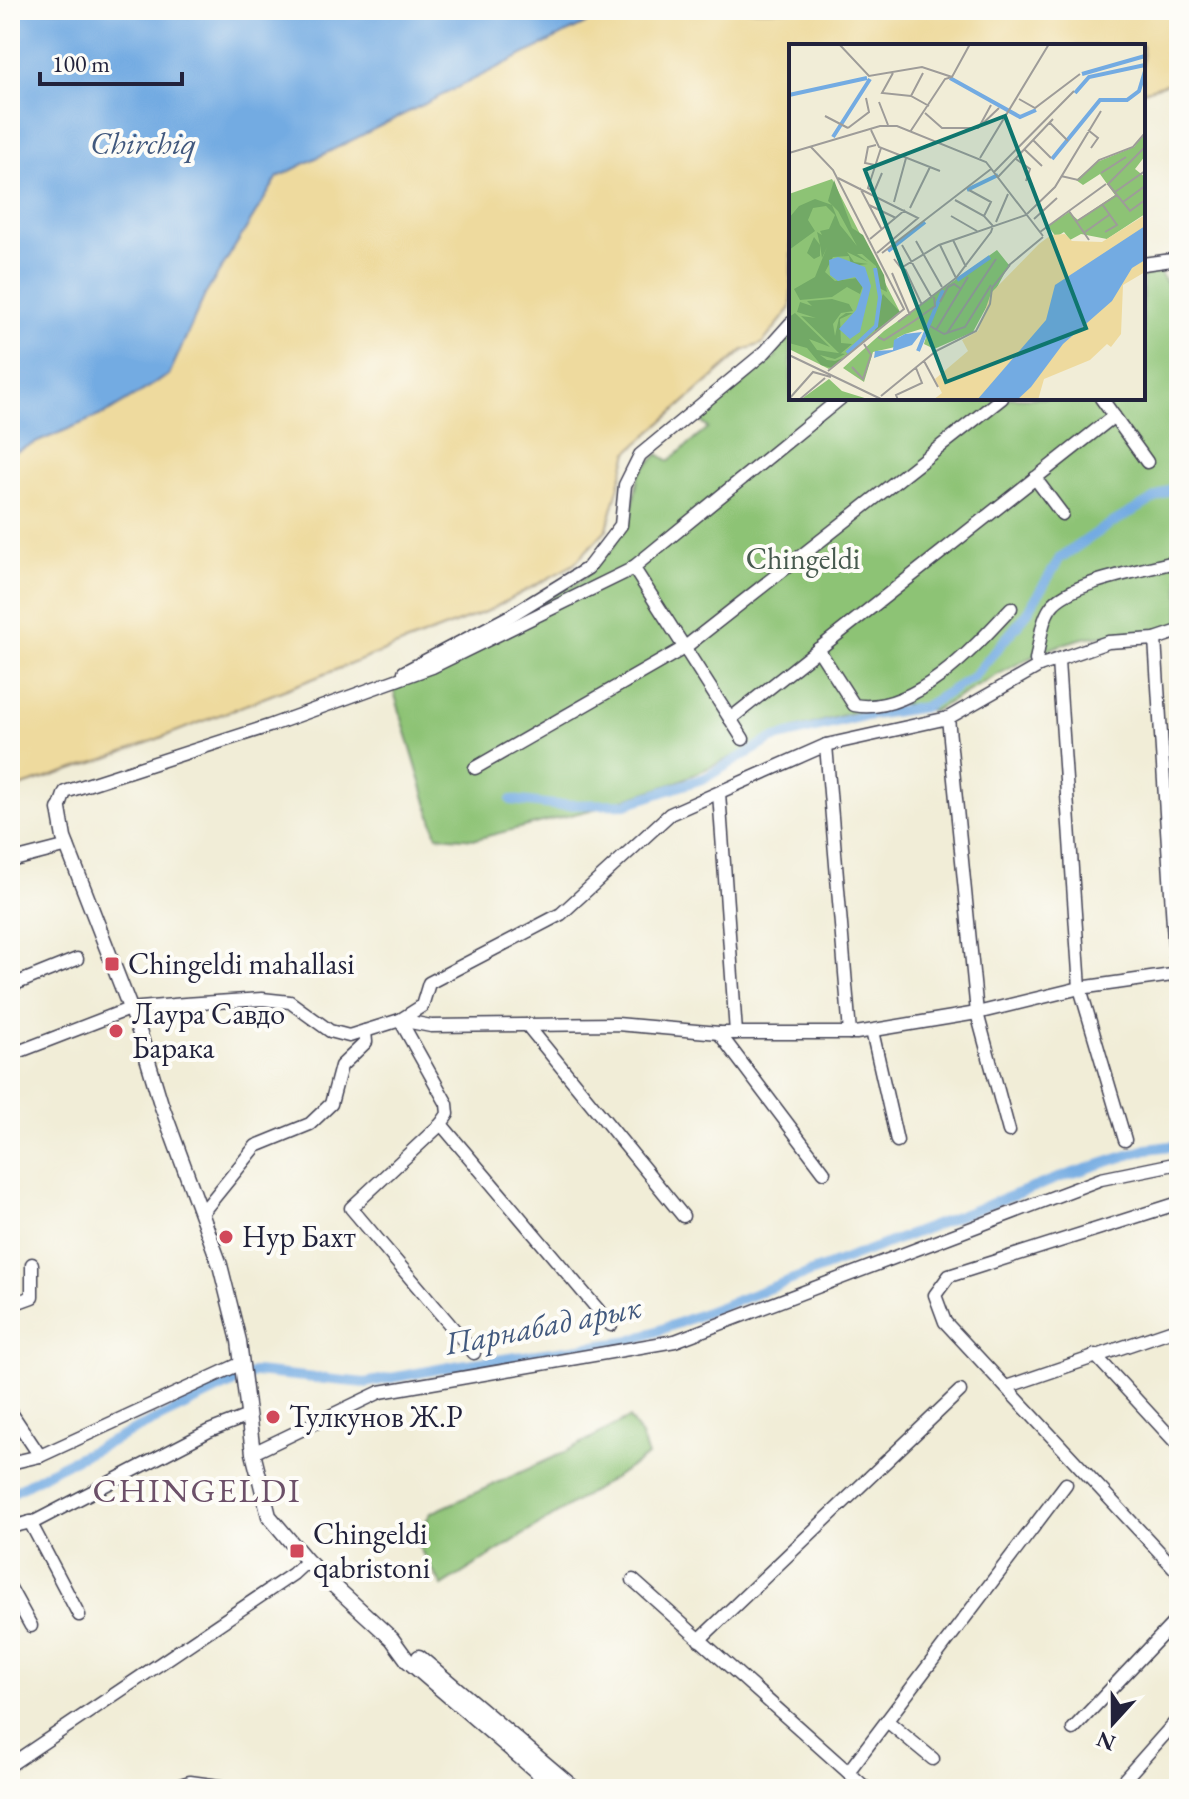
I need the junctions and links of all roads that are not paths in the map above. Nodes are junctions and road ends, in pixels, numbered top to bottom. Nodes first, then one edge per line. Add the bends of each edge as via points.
1 (1179, 259) edge
2 (1145, 264) edge
3 (789, 325) edge
4 (839, 400) edge
5 (999, 400) edge
6 (1102, 400) edge
7 (1114, 416) junction
8 (1147, 462) dead end
9 (1035, 478) junction
10 (1062, 514) dead end
11 (1179, 561) edge
12 (633, 567) junction
13 (1011, 608) dead end
14 (1179, 631) edge
15 (1155, 639) junction
16 (684, 648) junction
17 (818, 649) junction
18 (1058, 661) junction
19 (1039, 666) junction
20 (385, 685) junction
21 (948, 718) junction
22 (730, 719) junction
23 (743, 739) dead end
24 (826, 745) junction
25 (475, 768) dead end
26 (719, 793) junction
27 (59, 809) joint
28 (68, 846) junction
29 (10, 861) edge
30 (1175, 956) dead end
31 (77, 959) dead end
32 (1179, 974) edge
33 (10, 986) edge
34 (1080, 988) junction
35 (129, 1009) junction
36 (977, 1013) junction
37 (400, 1020) junction
38 (527, 1025) junction
39 (365, 1031) junction
40 (872, 1031) junction
41 (719, 1033) junction
42 (736, 1033) junction
43 (850, 1033) junction
44 (10, 1055) edge
45 (441, 1124) junction
46 (1009, 1131) dead end
47 (1125, 1140) dead end
48 (897, 1141) dead end
49 (1179, 1163) edge
50 (824, 1172) dead end
51 (1179, 1203) edge
52 (201, 1214) junction
53 (683, 1216) dead end
54 (32, 1264) dead end
55 (10, 1305) edge
56 (611, 1325) dead end
57 (1179, 1328) edge
58 (474, 1353) dead end
59 (1095, 1355) junction
60 (242, 1363) junction
61 (1006, 1387) junction
62 (960, 1391) dead end
63 (10, 1411) edge
64 (248, 1416) junction
65 (1179, 1446) edge
66 (253, 1453) junction
67 (40, 1456) junction
68 (10, 1463) edge
69 (1066, 1484) dead end
70 (30, 1522) junction
71 (10, 1527) edge
72 (302, 1556) junction
73 (1179, 1573) edge
74 (633, 1580) dead end
75 (10, 1588) edge
76 (79, 1615) dead end
77 (1179, 1617) edge
78 (31, 1626) dead end
79 (392, 1639) junction
80 (699, 1640) junction
81 (1179, 1718) edge
82 (887, 1721) junction
83 (1073, 1729) dead end
84 (933, 1759) dead end
85 (10, 1765) edge
86 (848, 1772) junction
87 (234, 1788) edge
88 (168, 1789) edge
89 (557, 1789) edge
90 (575, 1789) edge
91 (867, 1789) edge
92 (1116, 1789) edge

1 - 2 street
3 - 20 street via 765,352 640,455 625,485 621,525 588,568
4 - 12 street
5 - 16 street
6 - 7 street
7 - 8 street
7 - 9 street
9 - 10 street
9 - 17 street
11 - 19 street via 1058,598 1046,615
12 - 16 street
12 - 20 street
13 - 17 street via 964,659 907,697 854,705
14 - 15 street
15 - 18 street via 1108,642
15 - 30 street
16 - 22 street
16 - 25 street
17 - 22 street
18 - 19 street
18 - 34 street
19 - 21 street
20 - 27 street via 65,792
21 - 24 street
21 - 36 street
22 - 23 street
24 - 26 street
24 - 43 street
26 - 37 street via 670,814 561,914 431,980 422,1006
26 - 42 street
27 - 28 main road
28 - 29 street
28 - 35 main road
31 - 33 street
32 - 34 street
34 - 36 street
34 - 47 street
35 - 39 street via 262,999 290,1002 339,1035
35 - 44 street
35 - 52 main road
36 - 40 street
36 - 46 street
37 - 38 street via 431,1026
37 - 39 street
37 - 45 street via 447,1104
38 - 41 street via 617,1024
38 - 53 street
39 - 52 street via 366,1042 341,1066 331,1104 310,1124 256,1146
40 - 43 street
40 - 48 street
41 - 42 street
41 - 50 street
42 - 43 street
45 - 56 street
45 - 58 street via 351,1208
49 - 66 street via 1101,1179 675,1341 380,1392
51 - 61 street via 940,1283 935,1295 945,1322
52 - 60 main road via 220,1265
54 - 55 street via 32,1297
57 - 59 street
59 - 61 street
59 - 65 street
60 - 64 main road
60 - 67 street
61 - 73 street
62 - 80 street
63 - 67 street
64 - 66 main road
64 - 70 street
66 - 72 main road via 269,1516
67 - 68 street
69 - 82 street
70 - 71 street
70 - 76 street
72 - 79 main road
72 - 85 street via 293,1574
74 - 80 street
75 - 78 street
77 - 83 street
79 - 89 main road via 408,1661
79 - 90 main road
80 - 86 street
81 - 92 street
82 - 84 street
82 - 86 street
86 - 91 street
87 - 88 street via 190,1782

